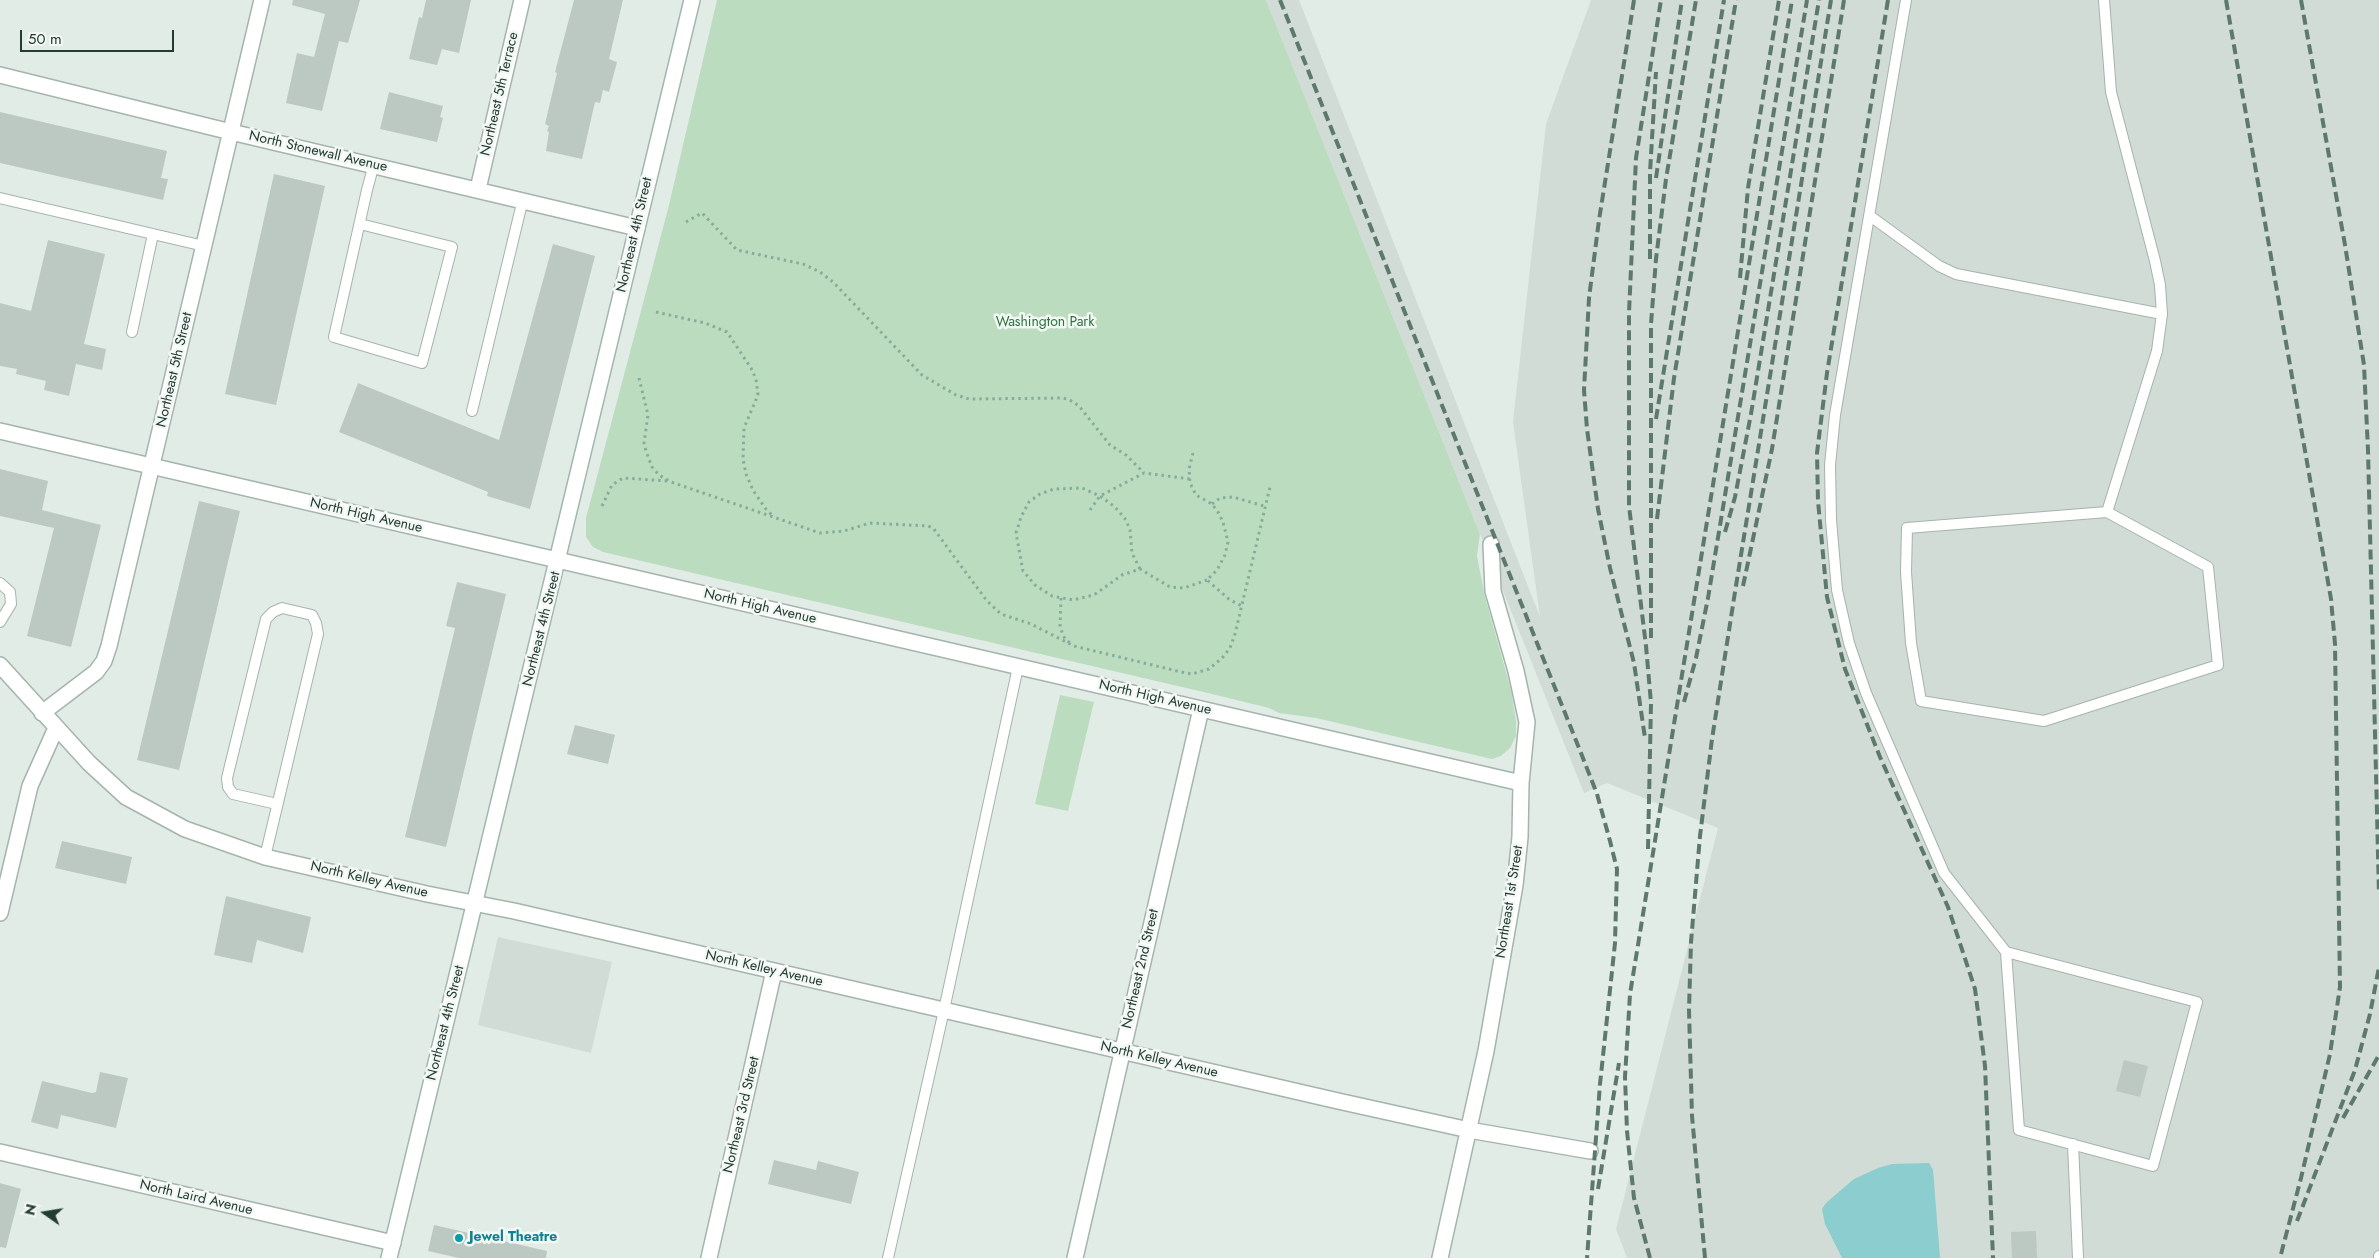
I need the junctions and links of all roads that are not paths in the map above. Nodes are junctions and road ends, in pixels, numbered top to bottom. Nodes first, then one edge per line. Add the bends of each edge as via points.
1 (262, 0) edge
2 (522, 0) edge
3 (692, 0) edge
4 (1906, 0) edge
5 (2104, 0) edge
6 (0, 75) edge
7 (231, 132) junction
8 (374, 164) junction
9 (478, 189) junction
10 (0, 198) edge
11 (523, 200) junction
12 (1870, 216) junction
13 (360, 224) junction
14 (637, 228) junction
15 (153, 234) junction
16 (204, 246) junction
17 (2162, 314) junction
18 (132, 332) dead end
19 (472, 411) dead end
20 (0, 431) edge
21 (152, 467) junction
22 (2107, 512) junction
23 (1491, 544) dead end
24 (558, 561) junction
25 (0, 583) edge
26 (0, 622) edge
27 (0, 665) edge
28 (1018, 667) junction
29 (1201, 709) junction
30 (42, 713) junction
31 (56, 728) junction
32 (1521, 783) junction
33 (277, 804) junction
34 (264, 857) junction
35 (475, 903) junction
36 (0, 913) edge
37 (2006, 952) junction
38 (774, 971) junction
39 (944, 1010) junction
40 (1122, 1051) junction
41 (1469, 1130) junction
42 (2073, 1144) junction
43 (1590, 1151) dead end
44 (0, 1152) edge
45 (393, 1243) junction
46 (390, 1258) edge
47 (709, 1258) edge
48 (888, 1258) edge
49 (1075, 1258) edge
50 (1440, 1258) edge
51 (2078, 1258) edge

1 - 7 street, Northeast 5th Street
2 - 9 street, Northeast 5th Terrace
3 - 14 street, Northeast 4th Street
4 - 12 lane
5 - 17 lane via 2111,92 2155,261
6 - 7 street, North Stonewall Avenue
7 - 8 street, North Stonewall Avenue
7 - 16 street, Northeast 5th Street
8 - 9 street, North Stonewall Avenue
8 - 13 lane
9 - 11 street, North Stonewall Avenue
10 - 15 lane
11 - 14 street, North Stonewall Avenue
11 - 19 lane
12 - 17 lane via 1939,266 1956,274
12 - 37 lane via 1835,415 1830,465 1837,590 1849,644 1866,694 1944,873
13 - 13 lane via 334,337 422,363 452,247
14 - 24 street, Northeast 4th Street
15 - 16 lane
15 - 18 lane
16 - 21 street, Northeast 5th Street
17 - 22 lane via 2157,351
20 - 21 street, North High Avenue
21 - 24 street, North High Avenue
21 - 30 street, Northeast 5th Street via 104,661 96,672
22 - 22 lane via 2208,567 2218,665 2044,721 1922,701 1911,643 1906,572 1907,528
23 - 32 street, Northeast 1st Street via 1493,591 1525,706 1526,738
24 - 28 street, North High Avenue
24 - 35 street, Northeast 4th Street
25 - 26 lane via 10,592 11,604
27 - 30 street, North Kelley Avenue
28 - 29 street, North High Avenue
28 - 39 lane
29 - 32 street, North High Avenue
29 - 40 street, Northeast 2nd Street
30 - 31 street, North Kelley Avenue
31 - 34 street, North Kelley Avenue via 110,783 147,809 185,829
31 - 36 street via 30,786
32 - 41 street, Northeast 1st Street via 1515,885
33 - 33 lane via 318,634 312,615 282,608 266,619 227,778 233,794
33 - 34 lane
34 - 35 street, North Kelley Avenue
35 - 38 street, North Kelley Avenue
35 - 45 street, Northeast 4th Street
37 - 42 lane via 2019,1130
37 - 42 lane via 2197,1002 2153,1166
38 - 39 street, North Kelley Avenue
38 - 47 street, Northeast 3rd Street
39 - 40 street, North Kelley Avenue
39 - 48 lane
40 - 41 street, North Kelley Avenue
40 - 49 street, Northeast 2nd Street
41 - 43 street, North Kelley Avenue
41 - 50 street, Northeast 1st Street
42 - 51 lane
44 - 45 street, North Laird Avenue
45 - 46 street, Northeast 4th Street

